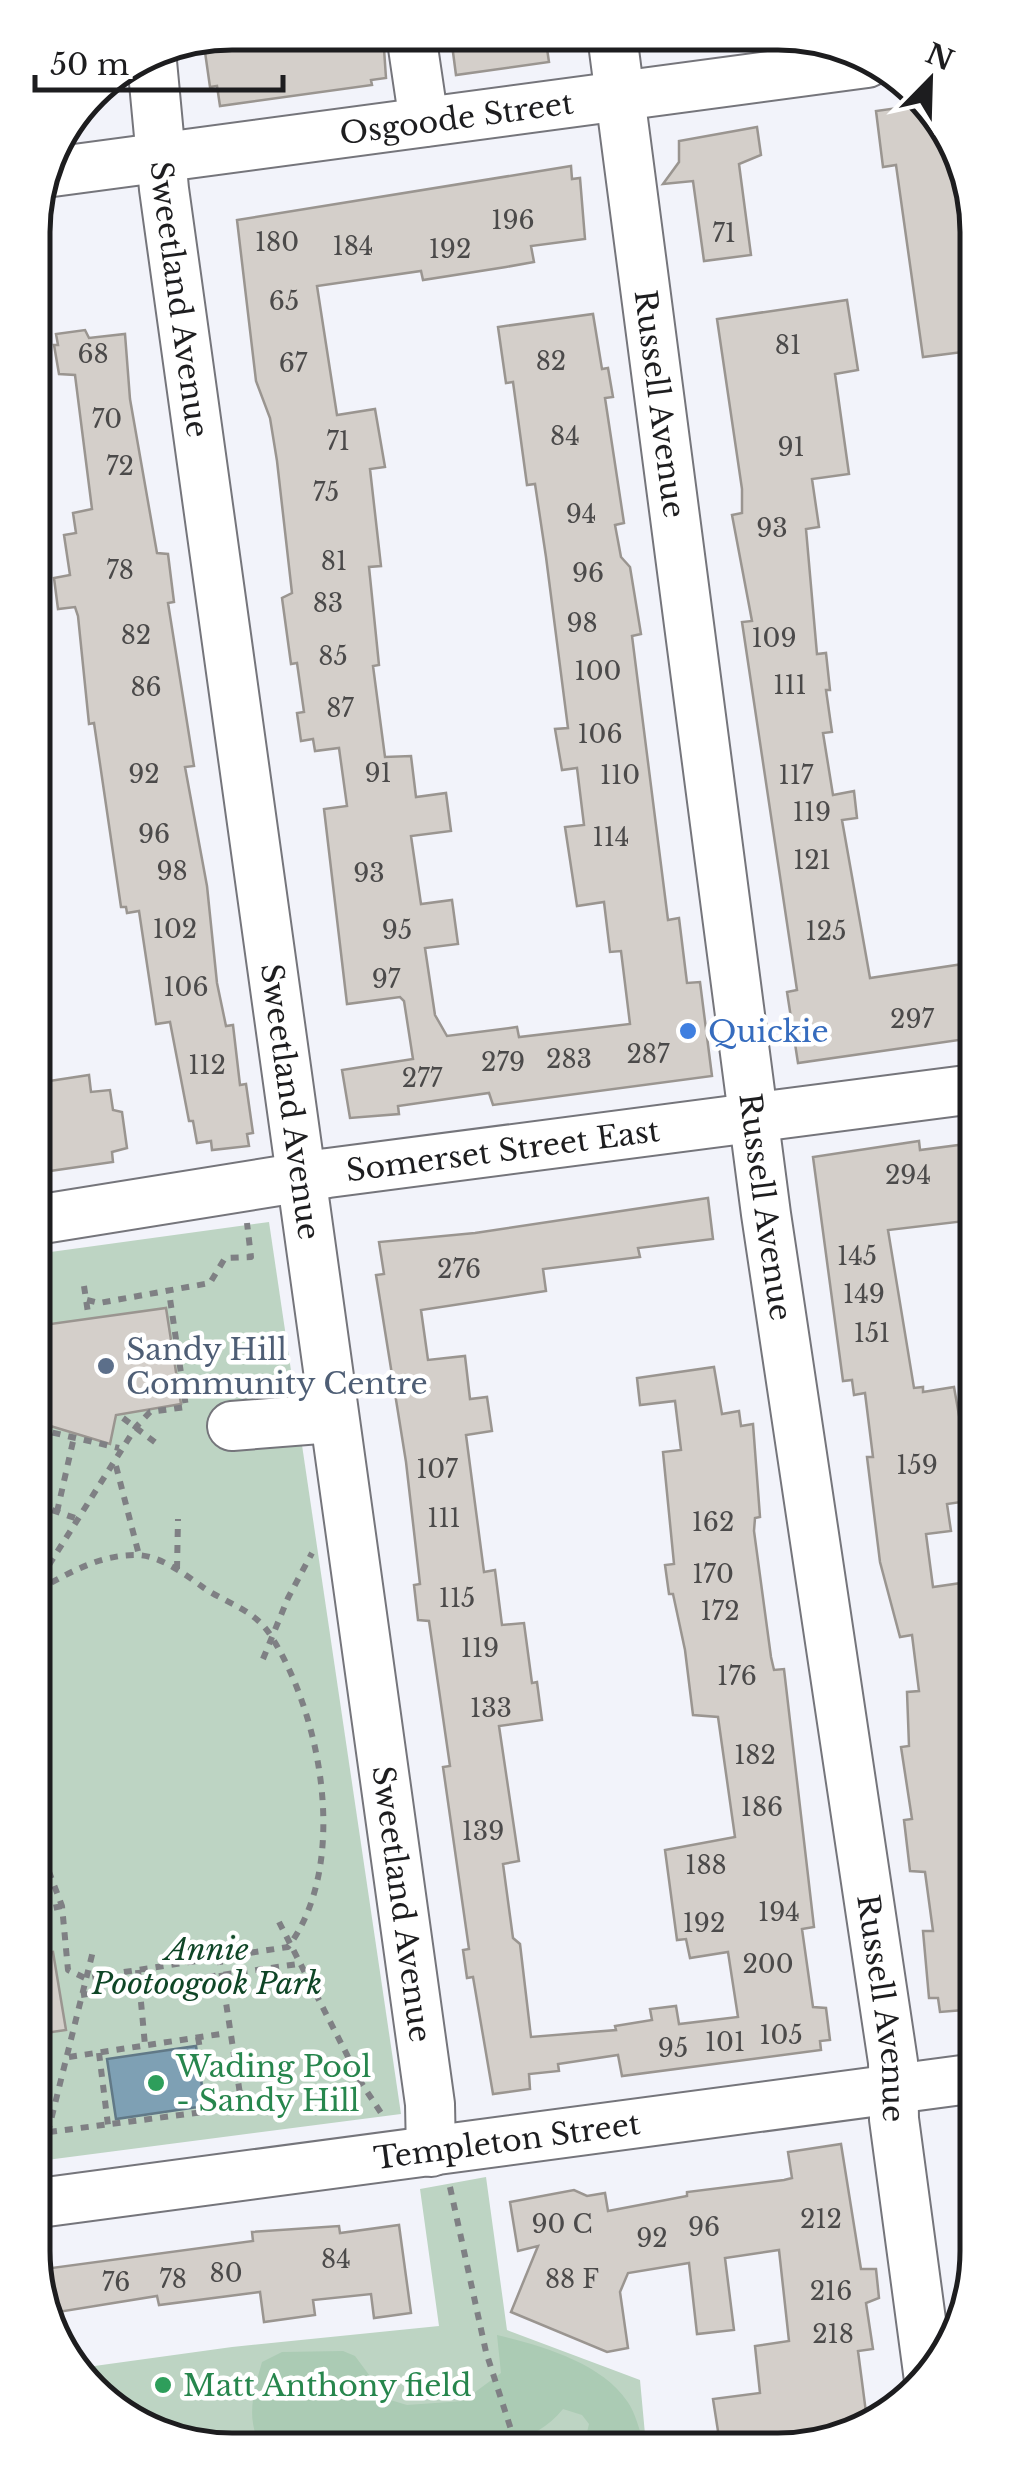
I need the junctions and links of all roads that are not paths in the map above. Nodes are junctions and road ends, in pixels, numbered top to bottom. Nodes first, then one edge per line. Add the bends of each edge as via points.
1 (414, 50) edge
2 (614, 50) edge
3 (844, 63) edge
4 (152, 69) edge
5 (620, 95) junction
6 (424, 122) junction
7 (164, 158) junction
8 (61, 171) edge
9 (960, 1092) edge
10 (755, 1118) junction
11 (302, 1178) junction
12 (50, 1218) edge
13 (332, 1418) junction
14 (232, 1426) dead end
15 (960, 2080) edge
16 (894, 2090) junction
17 (425, 2151) junction
18 (50, 2201) edge
19 (927, 2355) edge

1 - 6 street
2 - 5 street, Russell Avenue
3 - 5 street, Osgoode Street
4 - 7 street, Sweetland Avenue
5 - 6 street, Osgoode Street
5 - 10 street, Russell Avenue
6 - 7 street, Osgoode Street
7 - 8 street, Osgoode Street
7 - 11 street, Sweetland Avenue
9 - 10 street, Somerset Street East
10 - 11 street, Somerset Street East
10 - 16 street, Russell Avenue
11 - 12 street, Somerset Street East
11 - 13 street, Sweetland Avenue
13 - 14 street
13 - 17 street, Sweetland Avenue via 430,2104
15 - 16 street, Templeton Street
16 - 17 street, Templeton Street
16 - 19 street, Russell Avenue
17 - 18 street, Templeton Street

